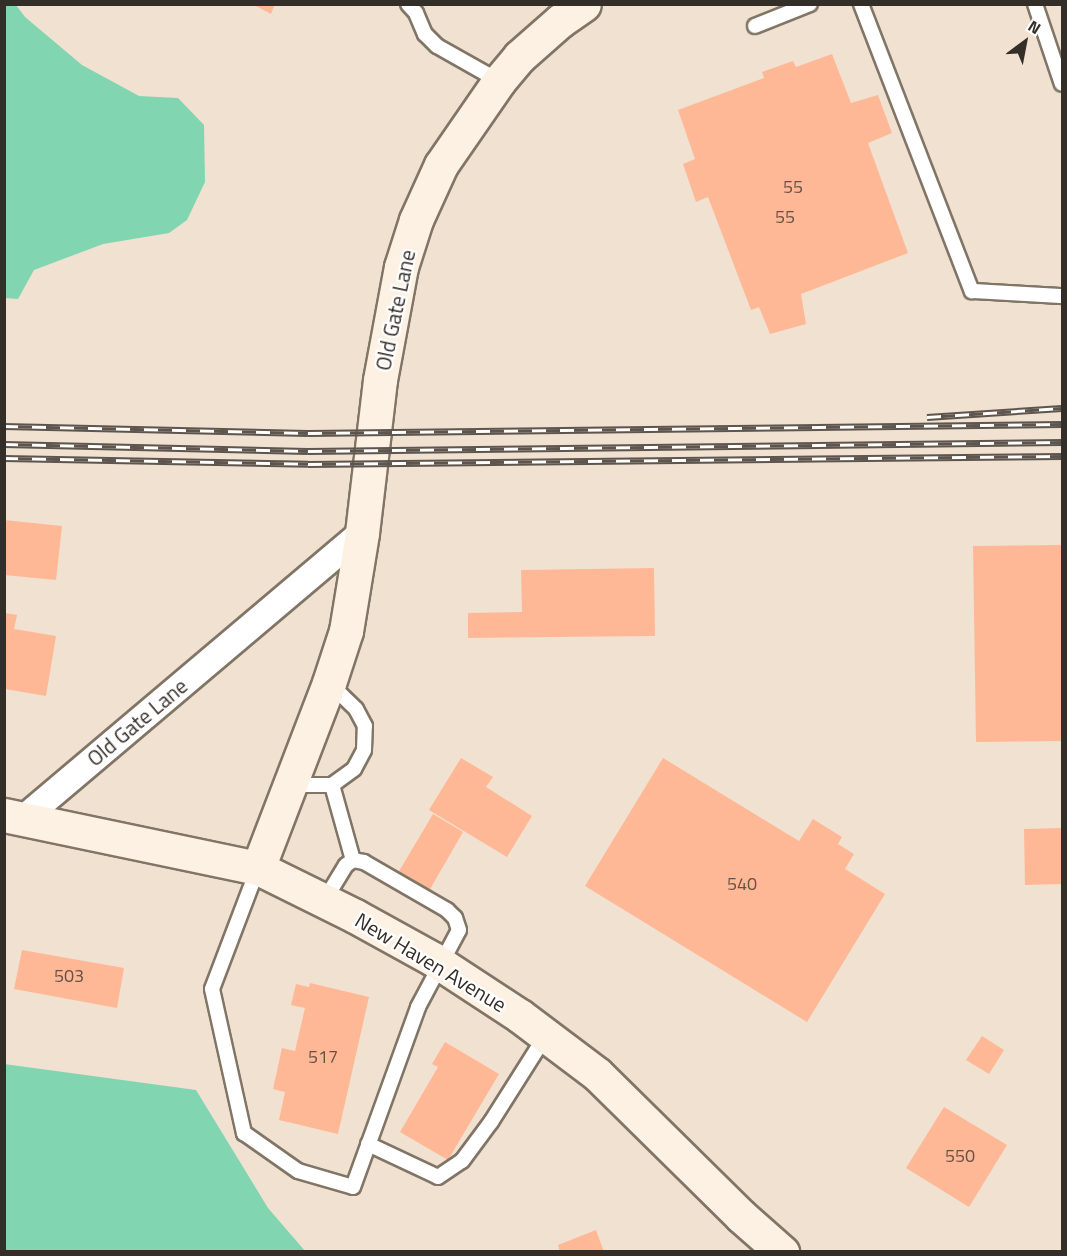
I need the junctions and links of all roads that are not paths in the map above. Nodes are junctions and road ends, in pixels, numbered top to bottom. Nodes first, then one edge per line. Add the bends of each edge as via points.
1 (408, 4) edge
2 (584, 4) edge
3 (810, 4) edge
4 (861, 4) edge
5 (1035, 4) edge
6 (756, 26) dead end
7 (499, 81) junction
8 (1062, 84) edge
9 (1062, 296) edge
10 (362, 533) junction
11 (329, 683) junction
12 (290, 785) junction
13 (332, 785) junction
14 (14, 817) edge
15 (353, 860) junction
16 (258, 868) junction
17 (324, 901) junction
18 (439, 963) junction
19 (546, 1035) junction
20 (368, 1144) junction
21 (782, 1251) edge

1 - 7 lane via 425,34 437,46
2 - 7 main road, Old Gate Lane via 519,57
3 - 6 lane
4 - 9 lane via 972,291
5 - 8 lane
7 - 10 main road, Old Gate Lane via 441,165 400,267 380,380
10 - 11 main road, Old Gate Lane via 346,627
10 - 14 street, Old Gate Lane
11 - 12 main road, Old Gate Lane
11 - 13 lane via 356,709 365,726 364,750 354,769
12 - 13 lane
12 - 16 main road, Old Gate Lane
13 - 15 lane
14 - 16 main road, New Haven Avenue
15 - 17 lane via 345,865
15 - 18 lane via 375,868 455,918 459,930
16 - 17 main road, New Haven Avenue
16 - 20 lane via 212,988 244,1133 298,1172 353,1187
17 - 18 main road, New Haven Avenue
18 - 19 main road, New Haven Avenue
18 - 20 lane via 418,1007
19 - 20 lane via 462,1161 438,1177
19 - 21 main road, New Haven Avenue via 597,1074 741,1216

